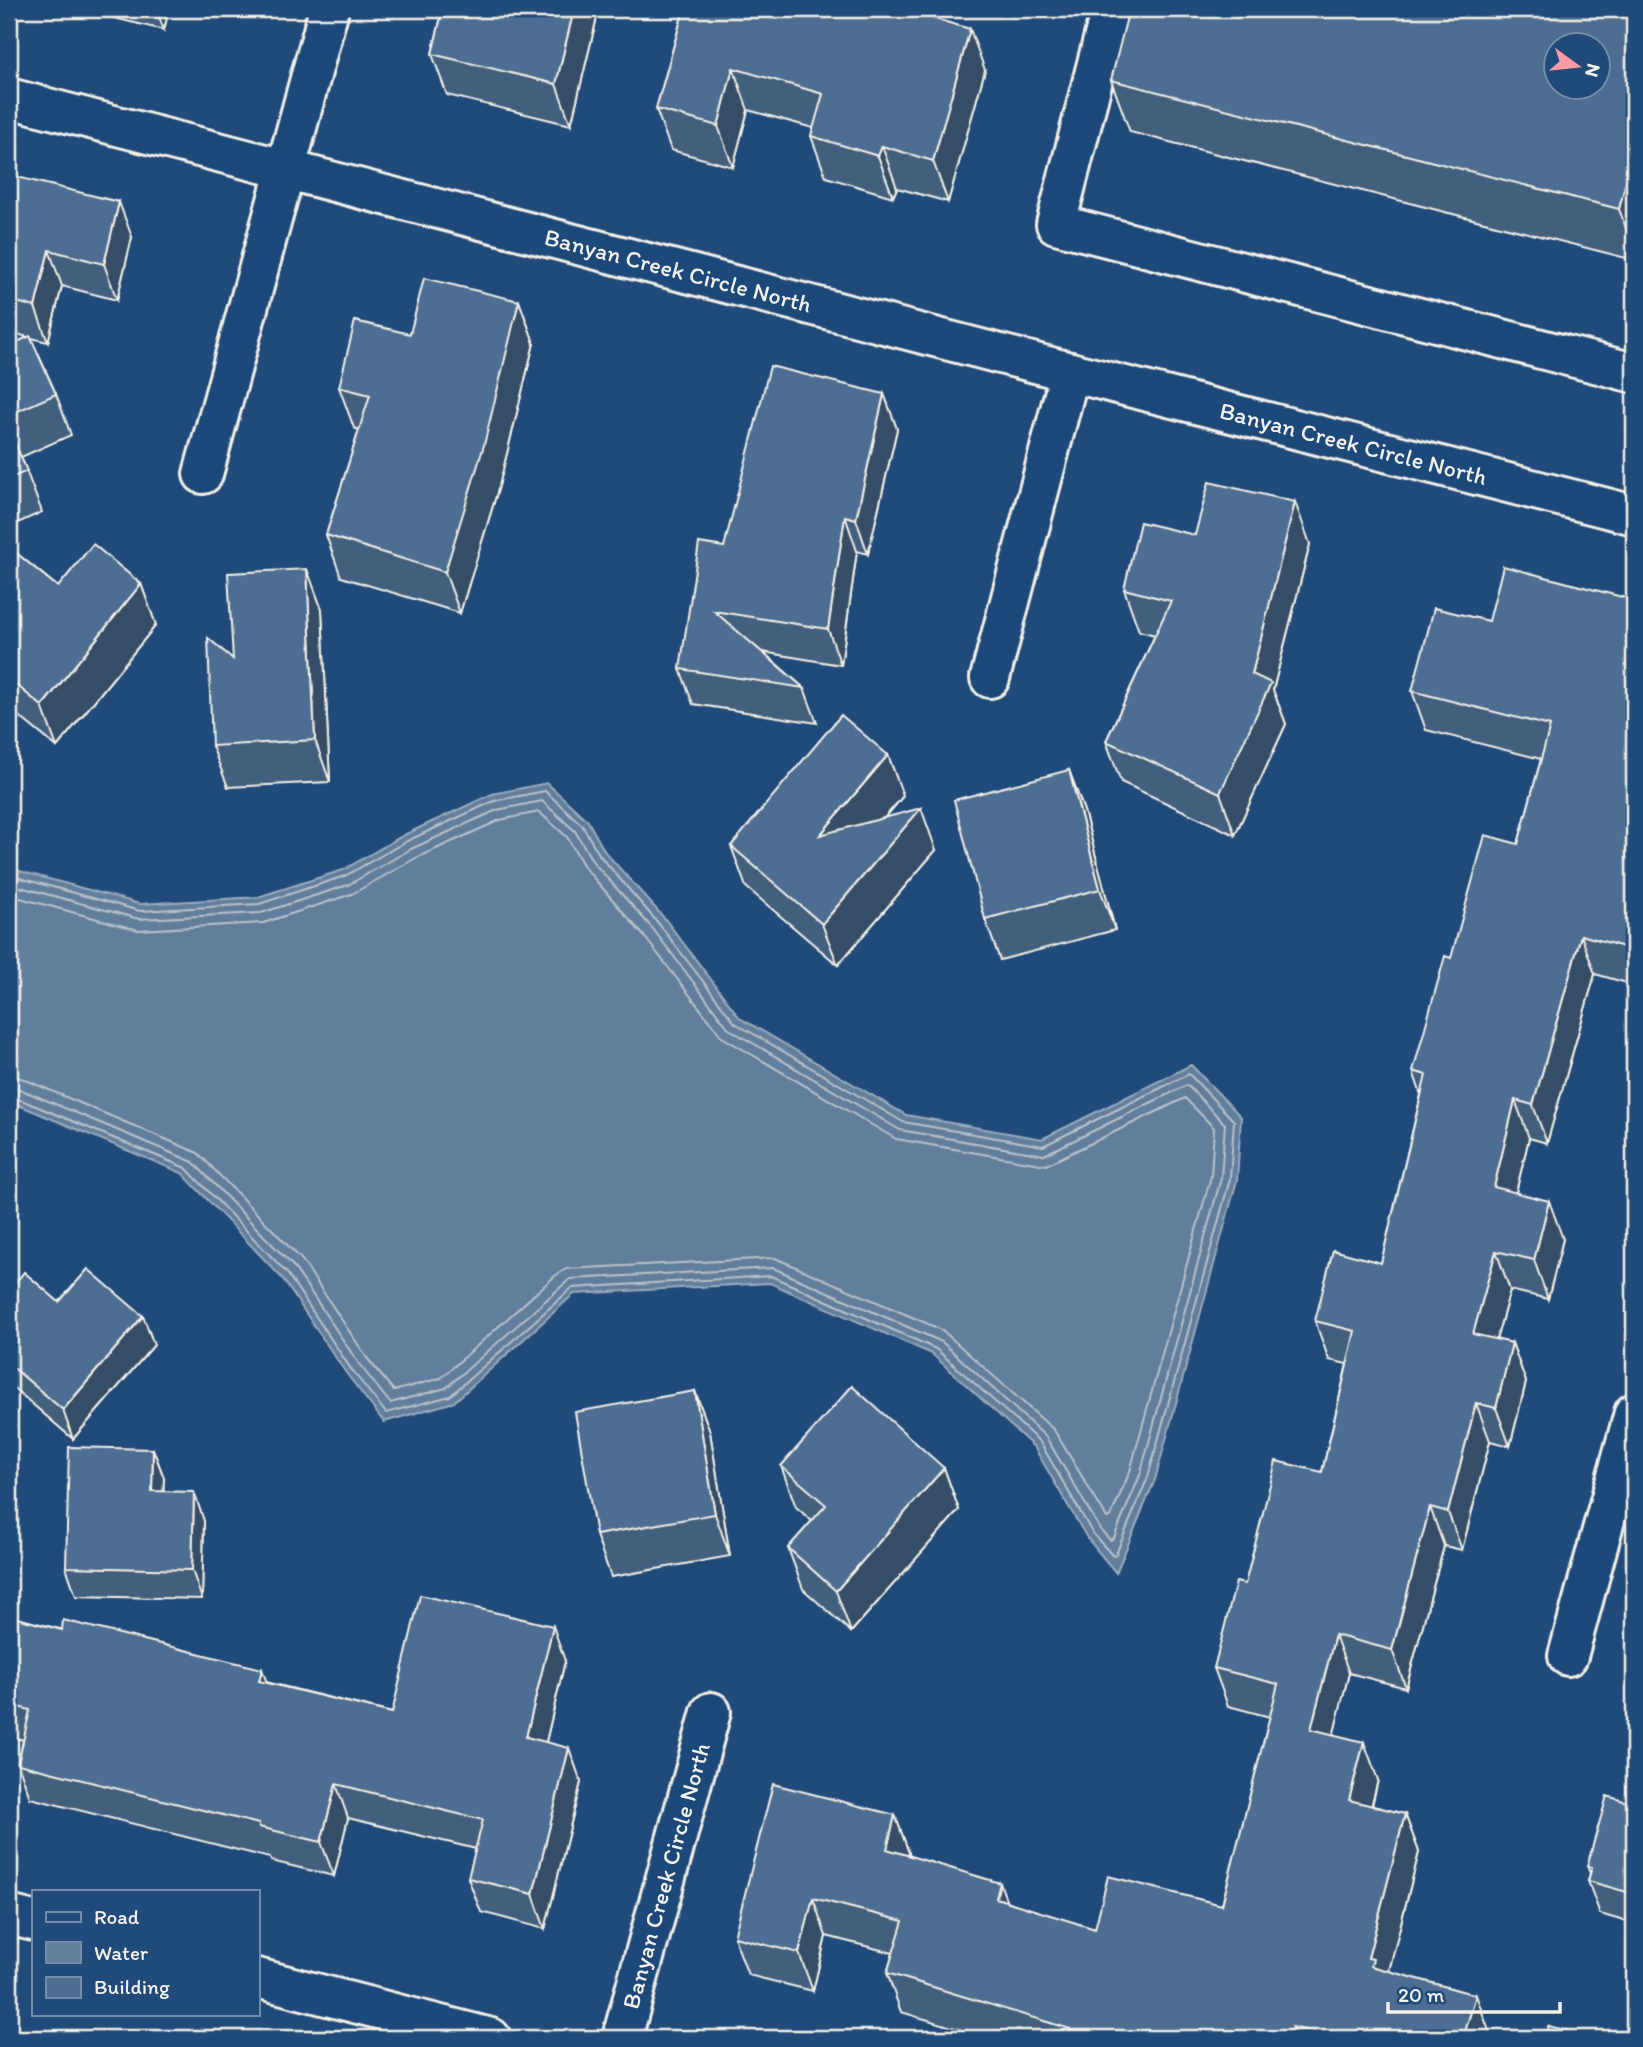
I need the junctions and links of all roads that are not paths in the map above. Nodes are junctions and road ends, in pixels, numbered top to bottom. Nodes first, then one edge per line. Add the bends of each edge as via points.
1 (329, 9) edge
2 (1111, 9) edge
3 (9, 98) edge
4 (287, 171) junction
5 (1070, 372) junction
6 (1634, 373) edge
7 (203, 474) dead end
8 (1634, 515) edge
9 (990, 678) dead end
10 (1634, 1419) edge
11 (1568, 1656) dead end
12 (711, 1712) dead end
13 (9, 1915) edge
14 (32, 1921) edge
15 (259, 1980) edge
16 (491, 2038) edge
17 (622, 2038) edge

1 - 4 street
2 - 6 street via 1056,224
3 - 4 street, Banyan Creek Circle North
4 - 5 street, Banyan Creek Circle North
4 - 7 street
5 - 8 street, Banyan Creek Circle North
5 - 9 street
10 - 11 street
12 - 17 street, Banyan Creek Circle North
13 - 14 street
15 - 16 street

